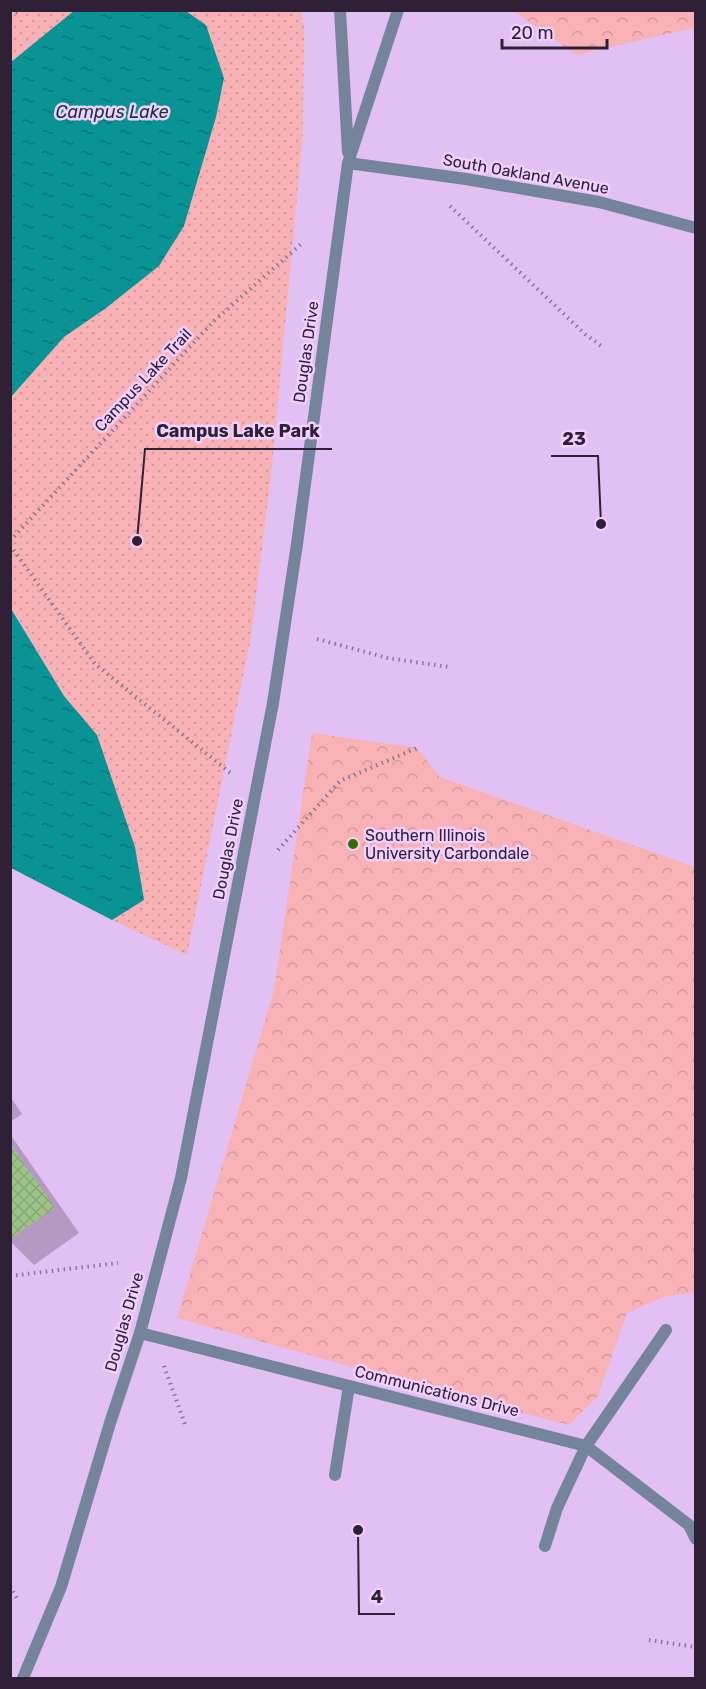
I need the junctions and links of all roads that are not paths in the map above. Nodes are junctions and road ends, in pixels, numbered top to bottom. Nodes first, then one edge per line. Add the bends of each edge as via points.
1 (340, 10) edge
2 (398, 10) edge
3 (348, 163) junction
4 (696, 228) edge
5 (666, 1330) dead end
6 (140, 1333) junction
7 (349, 1386) junction
8 (586, 1446) junction
9 (334, 1475) dead end
10 (696, 1539) edge
11 (544, 1546) dead end
12 (23, 1678) edge

1 - 3 street
2 - 3 street, Douglas Drive
3 - 4 street, South Oakland Avenue via 600,202
3 - 6 street, Douglas Drive via 273,703 181,1178
5 - 8 street
6 - 7 street, Communications Drive
6 - 12 street, Douglas Drive via 61,1587
7 - 8 street, Communications Drive
7 - 9 street
8 - 10 street, Communications Drive via 689,1525
8 - 11 street

